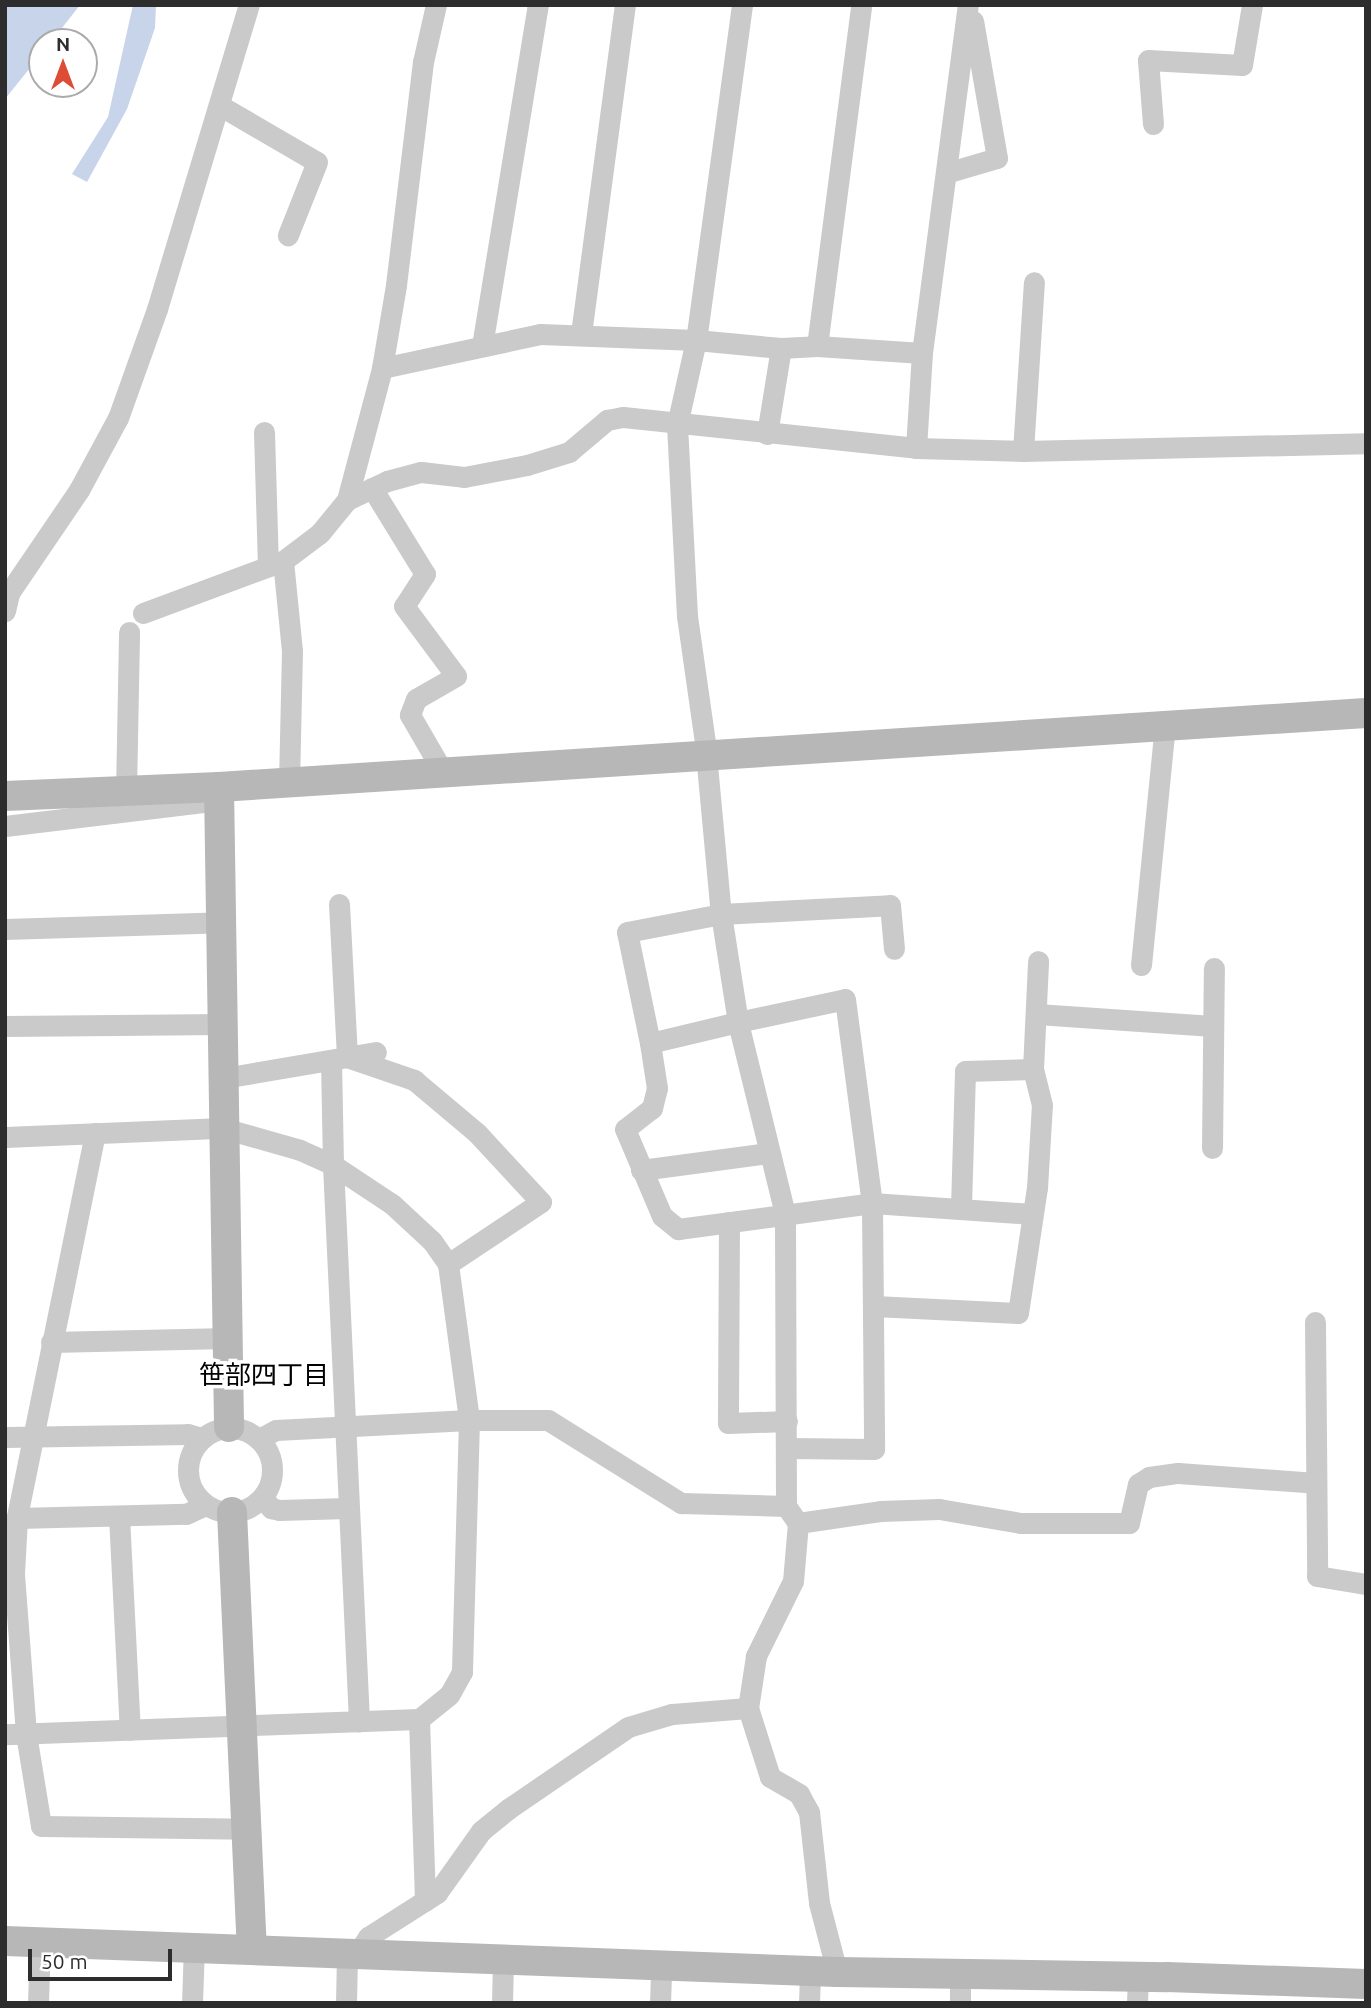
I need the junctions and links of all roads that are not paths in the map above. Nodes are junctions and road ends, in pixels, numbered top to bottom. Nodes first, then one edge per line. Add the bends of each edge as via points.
1 (249, 5) edge
2 (436, 5) edge
3 (538, 5) edge
4 (625, 5) edge
5 (743, 5) edge
6 (861, 5) edge
7 (969, 5) edge
8 (1252, 5) edge
9 (219, 104) junction
10 (1153, 124) dead end
11 (946, 173) junction
12 (288, 235) dead end
13 (1034, 282) dead end
14 (581, 334) junction
15 (696, 340) junction
16 (482, 346) junction
17 (817, 346) junction
18 (781, 348) junction
19 (922, 353) junction
20 (382, 368) junction
21 (677, 425) junction
22 (264, 432) dead end
23 (767, 433) junction
24 (1366, 443) edge
25 (916, 448) junction
26 (1023, 451) junction
27 (372, 488) junction
28 (347, 500) junction
29 (275, 564) junction
30 (7, 601) edge
31 (143, 613) dead end
32 (129, 632) dead end
33 (1366, 713) edge
34 (1165, 726) junction
35 (706, 756) junction
36 (443, 772) junction
37 (289, 783) junction
38 (126, 792) junction
39 (219, 794) junction
40 (5, 796) edge
41 (5, 826) edge
42 (339, 904) dead end
43 (722, 914) junction
44 (222, 922) junction
45 (6, 932) edge
46 (894, 949) dead end
47 (1038, 961) dead end
48 (1141, 965) dead end
49 (1214, 968) dead end
50 (1037, 1014) junction
51 (738, 1021) junction
52 (225, 1024) junction
53 (5, 1026) edge
54 (1213, 1026) junction
55 (650, 1043) junction
56 (376, 1052) dead end
57 (339, 1059) junction
58 (1033, 1069) junction
59 (224, 1078) junction
60 (223, 1128) junction
61 (95, 1133) junction
62 (5, 1137) edge
63 (1212, 1149) dead end
64 (769, 1153) junction
65 (333, 1165) junction
66 (641, 1170) junction
67 (872, 1203) junction
68 (961, 1207) junction
69 (785, 1214) junction
70 (1032, 1214) junction
71 (729, 1222) junction
72 (448, 1264) junction
73 (874, 1306) junction
74 (1315, 1322) dead end
75 (228, 1338) junction
76 (51, 1342) junction
77 (470, 1420) junction
78 (787, 1421) junction
79 (229, 1427) junction
80 (345, 1427) junction
81 (5, 1437) edge
82 (35, 1437) junction
83 (201, 1438) junction
84 (259, 1438) junction
85 (788, 1448) junction
86 (1316, 1483) junction
87 (263, 1497) junction
88 (348, 1508) junction
89 (219, 1509) junction
90 (792, 1515) junction
91 (119, 1516) junction
92 (17, 1518) junction
93 (1366, 1584) edge
94 (748, 1708) junction
95 (419, 1719) junction
96 (359, 1721) junction
97 (242, 1726) junction
98 (130, 1730) junction
99 (15, 1734) edge
100 (246, 1829) junction
101 (425, 1902) junction
102 (5, 1941) edge
103 (40, 1942) junction
104 (194, 1947) junction
105 (252, 1949) junction
106 (351, 1955) junction
107 (503, 1961) junction
108 (662, 1966) junction
109 (824, 1971) junction
110 (1366, 1984) edge
111 (960, 1988) edge
112 (1138, 1989) edge
113 (38, 2003) edge
114 (192, 2003) edge
115 (346, 2003) edge
116 (502, 2003) edge
117 (660, 2003) edge
118 (809, 2003) edge

1 - 9 street
2 - 20 street via 423,62
3 - 16 street
4 - 14 street
5 - 15 street
6 - 17 street
7 - 11 street
7 - 11 street via 997,158
8 - 10 street via 1242,65 1148,60
9 - 12 street via 317,162
9 - 30 street via 157,309 118,418
11 - 19 street
13 - 26 street
14 - 15 street
14 - 16 street via 540,334
15 - 18 street
15 - 21 street
16 - 20 street
17 - 18 street
17 - 19 street
18 - 23 street
19 - 25 street
20 - 28 street
21 - 23 street
21 - 27 street via 623,417 607,420 569,452 527,465 464,477 421,472
21 - 35 street via 687,616
22 - 29 street
23 - 25 street
24 - 26 street
25 - 26 street
27 - 28 street
27 - 36 street via 425,574 404,606 456,676 416,699 411,715
28 - 29 street via 320,533
29 - 31 street
29 - 37 street via 292,651
32 - 38 street
33 - 34 street
34 - 35 street
34 - 48 street
35 - 36 street
35 - 43 street
36 - 37 street
37 - 39 street
38 - 39 street
38 - 40 street
39 - 41 street
39 - 44 street
42 - 57 street
43 - 46 street via 890,905
43 - 51 street
43 - 55 street via 626,932
44 - 45 street
44 - 52 street
47 - 50 street
49 - 54 street
50 - 54 street
50 - 58 street
51 - 55 street
51 - 64 street
51 - 67 street via 845,999
52 - 53 street
52 - 59 street
54 - 63 street
55 - 66 street via 657,1088 652,1108 625,1129
56 - 57 street
57 - 59 street
57 - 65 street
57 - 72 street via 414,1080 477,1133 541,1202
58 - 68 street via 965,1071
58 - 70 street via 1042,1105
59 - 60 street
60 - 61 street
60 - 65 street via 300,1150
60 - 75 street
61 - 62 street
61 - 76 street
64 - 66 street
64 - 69 street
65 - 72 street via 392,1204 432,1241
65 - 80 street
66 - 71 street via 662,1216 678,1229
67 - 68 street
67 - 69 street
67 - 73 street
68 - 70 street
69 - 71 street
69 - 78 street
70 - 73 street via 1018,1313
71 - 78 street via 728,1423
72 - 77 street
73 - 85 street via 874,1449
74 - 86 street
75 - 76 street
75 - 79 street
76 - 82 street
77 - 80 street
77 - 90 street via 548,1420 681,1503
77 - 95 street via 462,1672 449,1695
78 - 85 street
79 - 83 street
79 - 84 street
80 - 84 street via 275,1430
80 - 88 street
81 - 82 street
82 - 83 street via 188,1434
82 - 92 street
83 - 89 street via 190,1455 190,1485
84 - 87 street via 270,1461 269,1486
85 - 90 street
86 - 90 street via 1178,1473 1149,1477 1138,1484 1129,1523 1021,1523 939,1509
86 - 93 street via 1317,1576
87 - 88 street via 279,1510
87 - 89 street via 254,1505
88 - 96 street
89 - 91 street
89 - 97 street
90 - 94 street via 793,1581 756,1656
91 - 92 street
91 - 98 street
92 - 99 street
94 - 101 street via 672,1714 628,1727 490,1824 463,1854 449,1879
94 - 109 street via 771,1777 799,1794 809,1812
95 - 96 street
95 - 101 street
96 - 97 street
97 - 98 street
97 - 100 street
98 - 99 street
99 - 100 street via 41,1826
100 - 105 street
101 - 106 street via 368,1937
102 - 103 street
103 - 104 street
103 - 113 street
104 - 105 street
104 - 114 street
105 - 106 street
106 - 107 street
106 - 115 street
107 - 108 street
107 - 116 street
108 - 109 street
108 - 117 street
109 - 111 street
109 - 118 street
110 - 112 street
111 - 112 street

